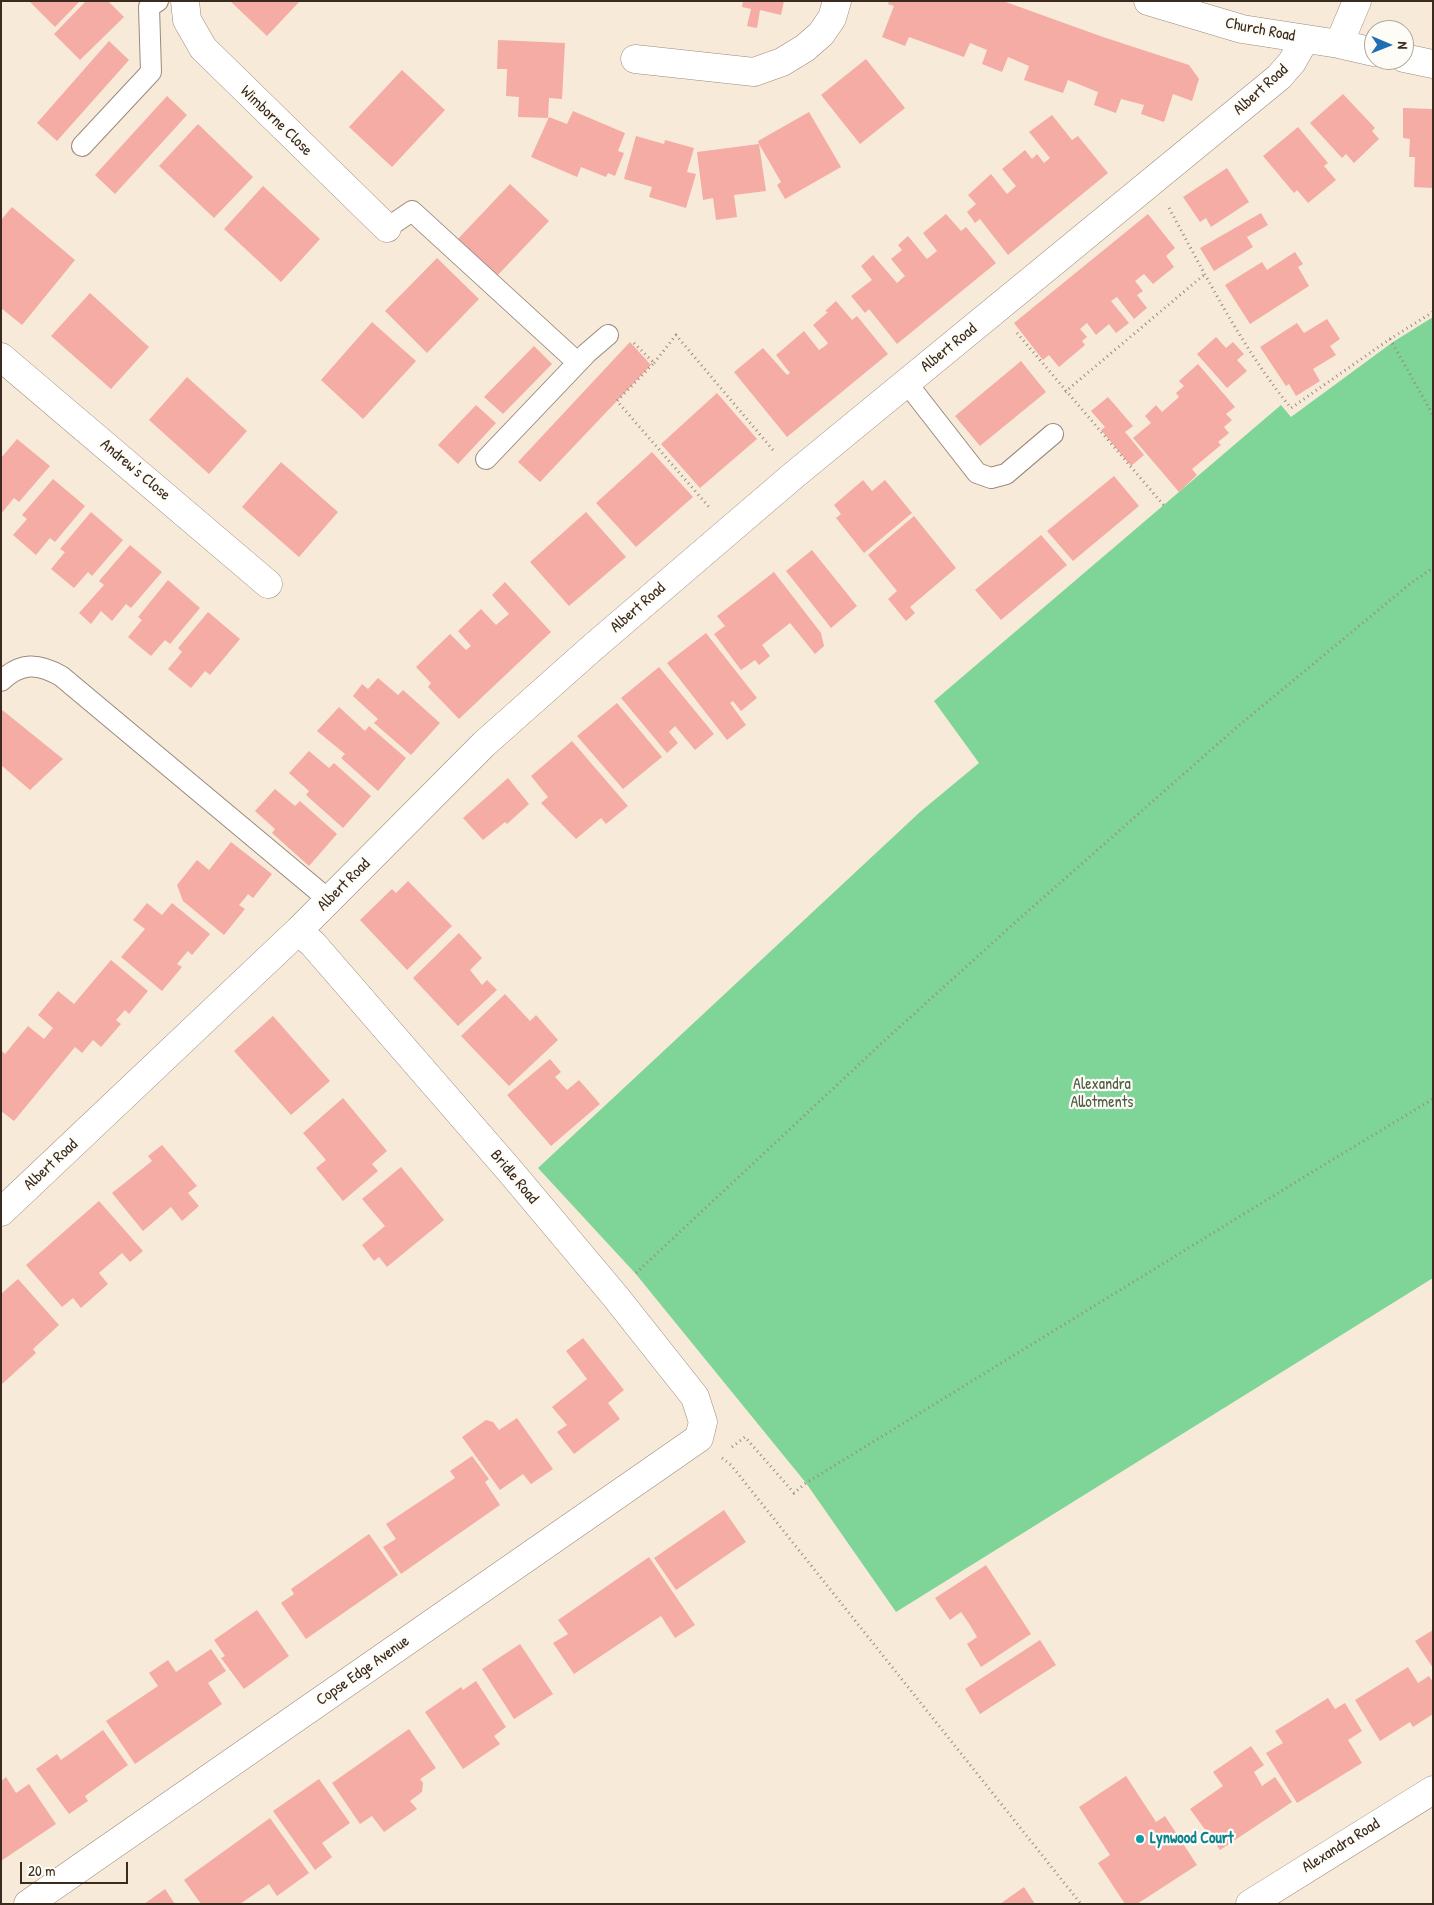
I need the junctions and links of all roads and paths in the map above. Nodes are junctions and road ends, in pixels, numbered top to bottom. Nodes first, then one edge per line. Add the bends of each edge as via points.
1 (158, 1) edge
2 (185, 1) edge
3 (837, 1) edge
4 (1148, 1) edge
5 (1357, 1) edge
6 (1305, 39) junction
7 (1339, 44) junction
8 (1364, 50) edge
9 (635, 59) dead end
10 (1414, 60) edge
11 (1433, 64) edge
12 (82, 146) dead end
13 (1155, 178) junction
14 (387, 228) joint
15 (1205, 274) junction
16 (997, 309) junction
17 (1433, 312) edge
18 (608, 335) joint
19 (1390, 339) junction
20 (1, 357) edge
21 (577, 362) junction
22 (654, 363) junction
23 (906, 382) junction
24 (1065, 392) junction
25 (1433, 415) edge
26 (1053, 434) dead end
27 (486, 459) dead end
28 (794, 475) junction
29 (1166, 508) dead end
30 (728, 530) junction
31 (1433, 568) edge
32 (268, 584) dead end
33 (1, 681) edge
34 (329, 900) junction
35 (298, 931) junction
36 (1433, 1100) edge
37 (1, 1212) edge
38 (615, 1296) junction
39 (699, 1438) joint
40 (1433, 1790) edge
41 (28, 1904) edge
42 (1081, 1904) edge
43 (1250, 1904) edge

1 - 12 lane via 149,7 151,72
2 - 14 street, Wimborne Close via 187,20 203,48
3 - 9 street via 832,18 805,48 782,62 754,72
4 - 6 street, Church Road via 1242,29
5 - 7 street
6 - 7 street, Church Road
6 - 13 street, Albert Road via 1279,77
7 - 8 street, Church Road
10 - 11 street
13 - 15 path
13 - 16 street, Albert Road
14 - 21 lane via 412,211
15 - 19 path via 1234,326 1291,408
15 - 24 path
16 - 23 street, Albert Road
16 - 24 path
17 - 19 path
18 - 21 lane
18 - 22 path via 631,340
19 - 25 path
20 - 32 street, Andrew's Close
21 - 27 lane
22 - 28 path via 676,335
22 - 30 path via 617,402
23 - 26 lane via 977,473 991,478 1006,474
23 - 28 street, Albert Road
24 - 29 path
28 - 30 street, Albert Road
30 - 34 street, Albert Road via 484,744
31 - 38 path via 1237,727 1019,918 712,1200
33 - 34 lane via 34,665 61,676
34 - 35 street, Albert Road
35 - 37 street, Albert Road
35 - 38 street, Bridle Road via 313,944
36 - 42 path via 794,1493 745,1437 719,1455 737,1473
38 - 39 street, Bridle Road via 695,1397 703,1422
39 - 41 street, Copse Edge Avenue
40 - 43 street, Alexandra Road

